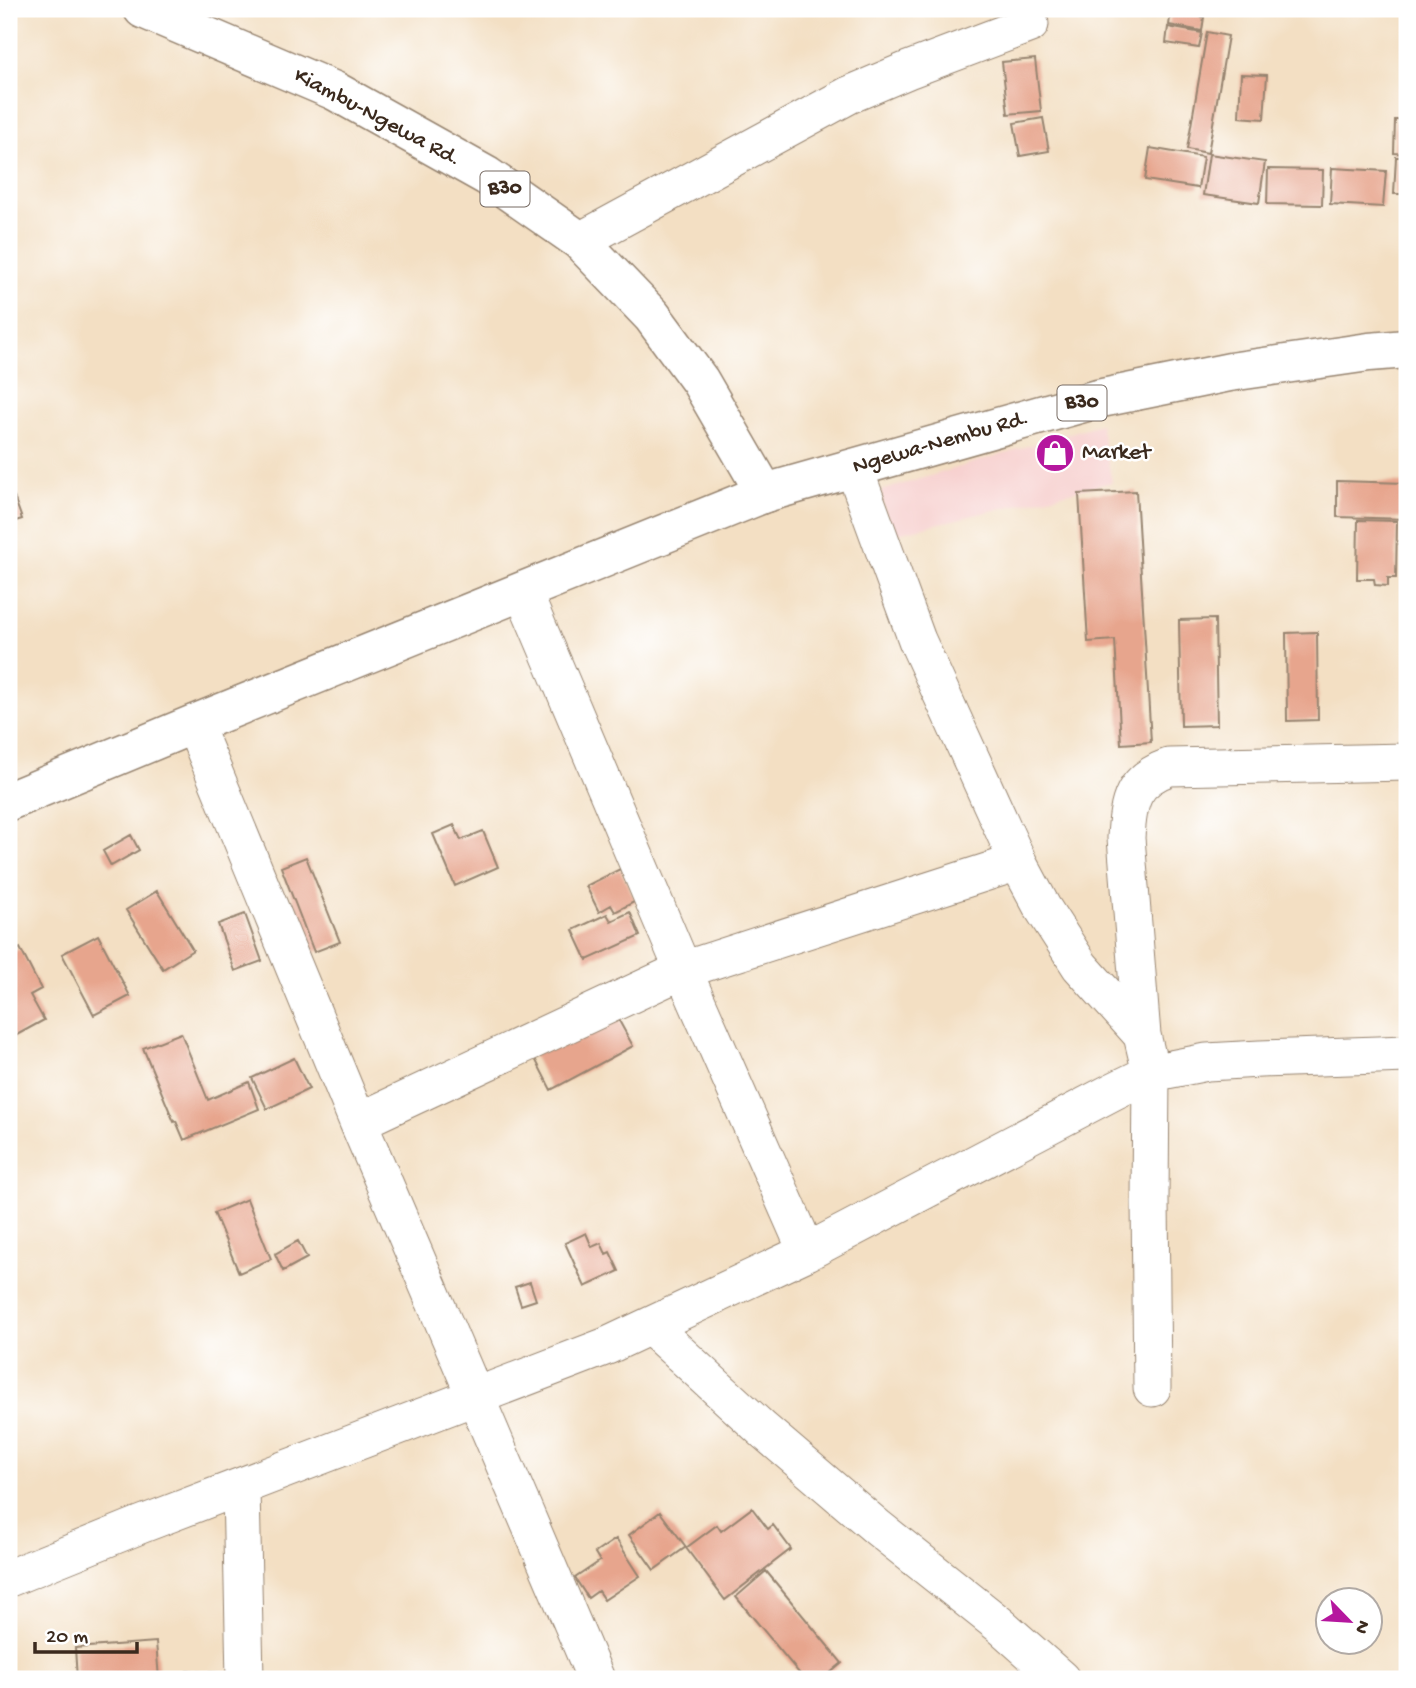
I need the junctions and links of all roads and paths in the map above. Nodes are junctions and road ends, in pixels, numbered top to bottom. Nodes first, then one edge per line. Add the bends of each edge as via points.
1 (143, 9) edge
2 (1030, 24) dead end
3 (580, 241) junction
4 (1407, 348) edge
5 (853, 468) junction
6 (765, 493) junction
7 (523, 592) junction
8 (194, 724) junction
9 (1407, 762) edge
10 (9, 801) edge
11 (1018, 862) junction
12 (683, 970) junction
13 (1142, 1035) junction
14 (1407, 1054) edge
15 (1152, 1073) junction
16 (358, 1122) junction
17 (807, 1252) junction
18 (650, 1326) junction
19 (1152, 1388) dead end
20 (476, 1397) junction
21 (241, 1488) junction
22 (9, 1578) edge
23 (245, 1679) edge
24 (596, 1679) edge
25 (1061, 1679) edge

1 - 3 main road, Kiambu-Ngewa Rd. / B30 via 335,91 487,176
2 - 3 street via 849,95
3 - 6 main road, Kiambu-Ngewa Rd. / B30 via 652,316 700,381
4 - 5 main road, Ngewa-Nembu Rd. / B30 via 1230,372 1097,399
5 - 6 main road, Ngewa-Nembu Rd. / B30
5 - 11 street via 917,640
6 - 7 main road, Ngewa-Nembu Rd.
7 - 8 main road, Ngewa-Nembu Rd.
7 - 12 street
8 - 10 main road, Ngewa-Nembu Rd.
8 - 16 street
9 - 13 street via 1169,767 1142,782 1132,799 1126,838
11 - 12 street
11 - 13 street via 1080,966
12 - 16 street
12 - 17 street
13 - 15 street
14 - 15 street via 1207,1062
15 - 17 street
15 - 19 street
16 - 20 street
17 - 18 street
18 - 20 street
18 - 25 street via 762,1429
20 - 21 street
20 - 24 street
21 - 22 street
21 - 23 street

